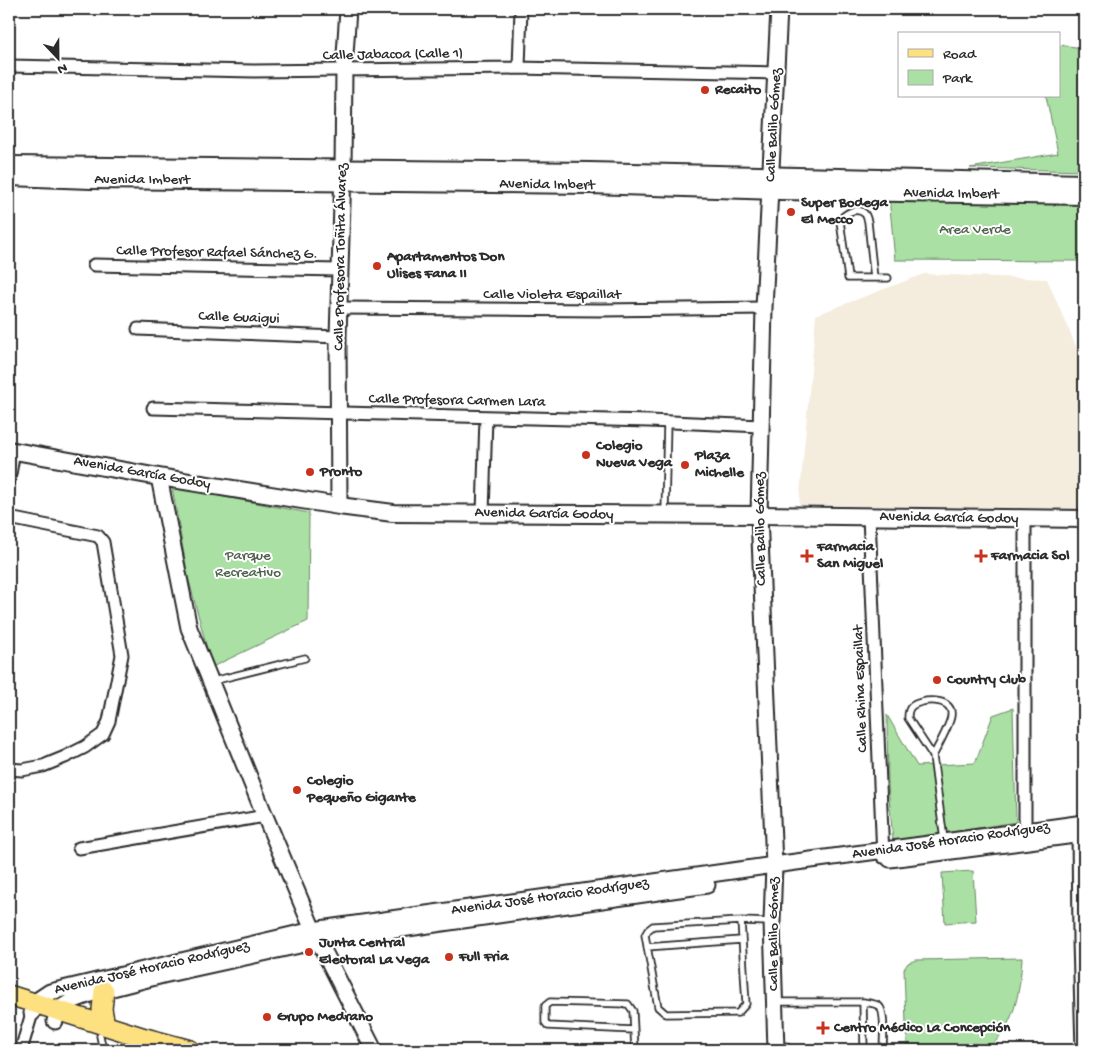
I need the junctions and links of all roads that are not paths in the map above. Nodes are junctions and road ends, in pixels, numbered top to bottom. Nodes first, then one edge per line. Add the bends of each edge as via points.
1 (348, 9) edge
2 (521, 9) edge
3 (779, 9) edge
4 (9, 66) edge
5 (519, 68) junction
6 (344, 70) junction
7 (777, 73) junction
8 (9, 165) edge
9 (67, 172) junction
10 (343, 176) junction
11 (9, 177) edge
12 (771, 183) junction
13 (1084, 183) edge
14 (994, 188) junction
15 (1084, 196) edge
16 (94, 264) dead end
17 (340, 270) junction
18 (874, 278) junction
19 (888, 278) dead end
20 (340, 308) junction
21 (764, 308) junction
22 (138, 329) dead end
23 (338, 337) junction
24 (153, 408) dead end
25 (339, 413) junction
26 (486, 417) junction
27 (668, 422) junction
28 (761, 426) junction
29 (12, 450) edge
30 (159, 477) junction
31 (9, 480) edge
32 (339, 506) junction
33 (483, 513) junction
34 (759, 515) junction
35 (665, 516) junction
36 (870, 516) junction
37 (9, 518) edge
38 (1025, 519) junction
39 (1084, 519) edge
40 (305, 658) dead end
41 (211, 682) junction
42 (933, 756) junction
43 (9, 769) edge
44 (265, 816) junction
45 (1081, 829) edge
46 (1025, 831) junction
47 (944, 842) junction
48 (79, 848) dead end
49 (883, 855) junction
50 (774, 870) junction
51 (741, 921) junction
52 (772, 922) junction
53 (316, 936) junction
54 (741, 940) junction
55 (1082, 941) edge
56 (647, 947) junction
57 (104, 991) junction
58 (9, 995) edge
59 (775, 1002) junction
60 (863, 1002) junction
61 (9, 1006) edge
62 (33, 1007) junction
63 (57, 1015) junction
64 (634, 1030) junction
65 (102, 1037) edge
66 (779, 1049) edge
67 (21, 1050) edge
68 (142, 1050) edge
69 (190, 1050) edge
70 (374, 1050) edge
71 (635, 1050) edge
72 (864, 1050) edge
73 (883, 1050) edge
74 (1082, 1050) edge

1 - 6 street, Calle Profesora Toñita Álvarez
2 - 5 street
3 - 7 street, Calle Balilo Gómez
4 - 6 street, Calle Jabacoa (Calle 1)
5 - 6 street, Calle Jabacoa (Calle 1)
5 - 7 street, Calle Jabacoa (Calle 1)
6 - 10 street, Calle Profesora Toñita Álvarez
7 - 12 street, Calle Balilo Gómez
8 - 9 main road, Avenida Imbert
9 - 10 main road, Avenida Imbert
9 - 11 main road, Avenida Imbert
10 - 12 main road, Avenida Imbert
10 - 17 street, Calle Profesora Toñita Álvarez
12 - 14 main road, Avenida Imbert
12 - 21 street, Calle Balilo Gómez
13 - 14 main road, Avenida Imbert
14 - 15 main road, Avenida Imbert
16 - 17 street, Calle Profesor Rafael Sánchez G.
17 - 20 street, Calle Profesora Toñita Álvarez
18 - 18 lane via 848,278 840,221 848,212 865,214
18 - 19 lane
20 - 21 street, Calle Violeta Espaillat
20 - 23 street, Calle Profesora Toñita Álvarez
21 - 28 street, Calle Balilo Gómez
22 - 23 street, Calle Guaigui
23 - 25 street, Calle Profesora Toñita Álvarez
24 - 25 street, Calle Profesora Carmen Lara
25 - 26 street, Calle Profesora Carmen Lara
25 - 32 street, Calle Profesora Toñita Álvarez
26 - 27 street, Calle Profesora Carmen Lara
26 - 33 street
27 - 28 street, Calle Profesora Carmen Lara
27 - 35 lane
28 - 34 street, Calle Balilo Gómez
29 - 30 main road, Avenida García Godoy
29 - 31 street
30 - 32 main road, Avenida García Godoy
30 - 41 street via 189,628
32 - 33 main road, Avenida García Godoy via 392,513
33 - 35 main road, Avenida García Godoy
34 - 35 main road, Avenida García Godoy
34 - 36 main road, Avenida García Godoy
34 - 50 street, Calle Balilo Gómez
36 - 38 main road, Avenida García Godoy
36 - 49 street, Calle Rhina Espaillat
37 - 43 street via 101,538 122,655 110,722 103,734 86,747 43,766
38 - 39 main road, Avenida García Godoy
38 - 46 street
40 - 41 lane
41 - 44 street
42 - 42 lane via 951,717 951,708 941,702 920,703 908,711 908,718
42 - 47 lane
44 - 48 street
44 - 53 street
45 - 46 street, Avenida José Horacio Rodríguez
45 - 49 street, Avenida José Horacio Rodríguez
45 - 55 street
46 - 47 street, Avenida José Horacio Rodríguez
47 - 49 street, Avenida José Horacio Rodríguez
49 - 50 street, Avenida José Horacio Rodríguez
50 - 52 street, Calle Balilo Gómez
50 - 53 street, Avenida José Horacio Rodríguez
51 - 52 lane
51 - 54 lane
51 - 56 lane via 653,926 645,935
52 - 59 street, Calle Balilo Gómez
53 - 57 street, Avenida José Horacio Rodríguez
53 - 62 street, Avenida José Horacio Rodríguez via 60,989 43,995
53 - 70 street
54 - 56 lane
54 - 56 lane via 746,1004 738,1013 662,1012 658,1007
55 - 74 street
57 - 63 street, Avenida José Horacio Rodríguez via 74,1000
57 - 65 main road
58 - 62 main road
59 - 60 lane
59 - 66 street, Calle Balilo Gómez
60 - 72 lane
60 - 73 lane via 875,1004 883,1013
61 - 62 main road
62 - 63 main road
62 - 67 street
63 - 65 main road
64 - 64 lane via 633,1010 628,1004 550,1002 545,1006 548,1026
64 - 71 lane
65 - 68 main road
65 - 69 main road via 145,1038

